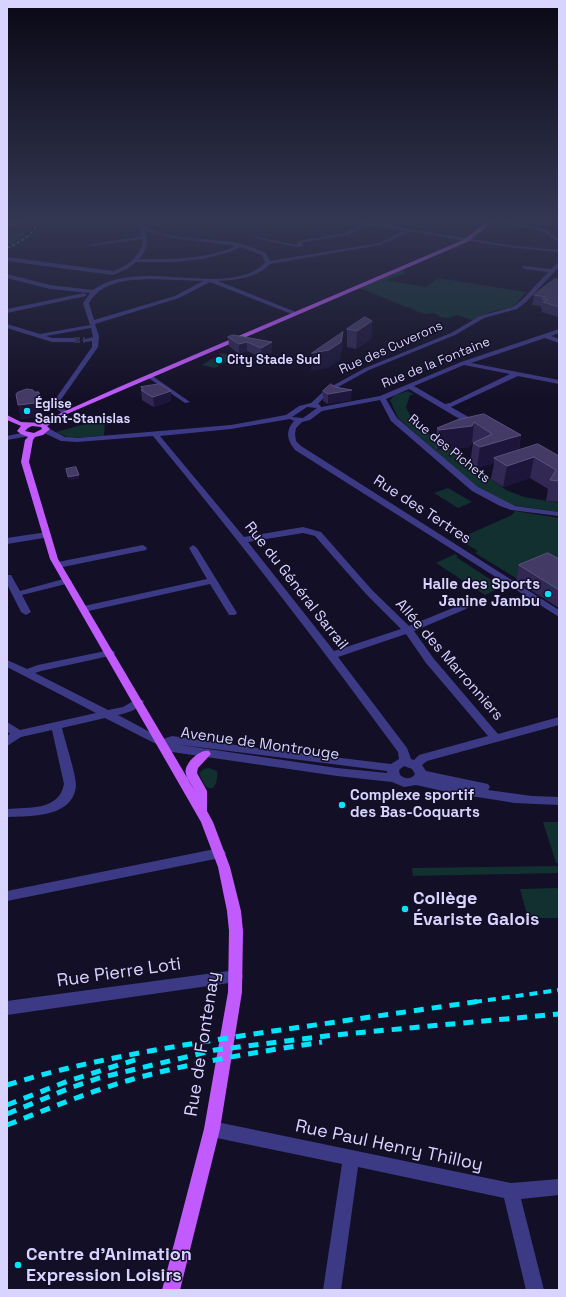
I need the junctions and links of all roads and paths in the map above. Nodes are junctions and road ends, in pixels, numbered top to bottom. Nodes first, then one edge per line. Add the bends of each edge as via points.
1 (23, 281) edge
2 (119, 281) edge
3 (209, 281) edge
4 (211, 281) edge
5 (371, 281) edge
6 (543, 281) edge
7 (111, 282) joint
8 (93, 294) junction
9 (7, 312) edge
10 (294, 313) junction
11 (93, 325) junction
12 (7, 326) edge
13 (559, 331) edge
14 (544, 335) junction
15 (40, 336) junction
16 (96, 339) junction
17 (74, 340) tunnel mouth
18 (85, 340) tunnel mouth
19 (559, 341) edge
20 (463, 363) junction
21 (516, 374) junction
22 (149, 376) junction
23 (559, 382) edge
24 (409, 386) junction
25 (382, 398) junction
26 (188, 402) dead end
27 (313, 404) junction
28 (445, 406) junction
29 (320, 409) junction
30 (65, 413) junction
31 (288, 417) junction
32 (7, 418) edge
33 (300, 421) junction
34 (27, 425) junction
35 (481, 427) edge
36 (44, 428) junction
37 (154, 432) junction
38 (26, 433) junction
39 (7, 438) edge
40 (559, 514) edge
41 (47, 535) junction
42 (243, 540) junction
43 (7, 541) edge
44 (143, 548) dead end
45 (193, 548) dead end
46 (58, 565) junction
47 (8, 577) edge
48 (67, 581) junction
49 (213, 581) junction
50 (17, 594) junction
51 (463, 606) dead end
52 (84, 609) junction
53 (26, 612) dead end
54 (232, 613) dead end
55 (559, 614) edge
56 (408, 630) junction
57 (110, 653) junction
58 (333, 655) junction
59 (7, 664) edge
60 (26, 673) junction
61 (139, 702) junction
62 (107, 714) junction
63 (559, 721) edge
64 (7, 726) edge
65 (56, 726) junction
66 (18, 734) junction
67 (495, 737) junction
68 (7, 742) edge
69 (162, 743) junction
70 (205, 754) junction
71 (415, 770) junction
72 (394, 773) junction
73 (559, 800) edge
74 (201, 810) junction
75 (7, 813) edge
76 (220, 853) junction
77 (7, 896) edge
78 (236, 976) junction
79 (7, 1008) edge
80 (212, 1129) junction
81 (351, 1159) junction
82 (559, 1187) edge
83 (511, 1191) junction
84 (171, 1290) edge
85 (332, 1290) edge
86 (535, 1290) edge

1 - 8 street via 50,288
2 - 7 street
3 - 11 street via 177,297
4 - 10 street
5 - 10 main road
6 - 27 street, Rue des Cuverons via 515,308 482,317 453,334 367,369 327,391
7 - 8 street
8 - 9 street
8 - 11 street via 86,303
10 - 22 main road
11 - 15 street
11 - 16 street
12 - 15 street
13 - 14 street, Rue de la Fontaine
14 - 19 street
14 - 20 street, Rue de la Fontaine
15 - 17 street via 52,340
16 - 18 street
16 - 30 street via 94,350 57,401 56,406
20 - 21 street
20 - 24 street, Rue de la Fontaine
21 - 23 street
21 - 28 street
22 - 26 street
22 - 30 main road
24 - 25 street, Rue de la Fontaine
24 - 28 street
25 - 29 street, Rue de la Fontaine
25 - 40 street, Rue des Pichets via 394,419 473,487 514,508
27 - 29 street
27 - 31 street via 298,408
28 - 35 street
29 - 33 street
30 - 36 main road
31 - 33 street
31 - 37 street via 231,427
32 - 34 main road
32 - 38 main road via 14,427
33 - 55 street, Rue des Tertres via 292,426 291,431 292,441 298,448
34 - 36 main road via 38,424
34 - 38 main road via 22,428
36 - 37 street via 64,439 77,440
36 - 38 main road
37 - 42 street, Rue du Général Sarrail
38 - 39 street
38 - 41 main road, Rue de Fontenay via 29,440 25,462
41 - 43 street
41 - 46 main road, Rue de Fontenay
42 - 56 street, Allée des Marronniers via 303,530 318,534 369,592
42 - 58 street, Rue du Général Sarrail
44 - 46 street
45 - 49 street
46 - 48 main road, Rue de Fontenay
47 - 50 street
48 - 50 street
48 - 52 main road, Rue de Fontenay
49 - 52 street
49 - 54 street
50 - 53 street
51 - 56 street
52 - 57 main road, Rue de Fontenay
56 - 58 street
56 - 67 street, Allée des Marronniers via 430,661
57 - 60 street via 38,668
57 - 61 main road, Rue de Fontenay
58 - 71 street, Rue du Général Sarrail
59 - 60 street
60 - 62 street
61 - 62 street via 126,710
61 - 69 main road, Rue de Fontenay
62 - 65 street
62 - 69 street
63 - 67 street
64 - 66 street
65 - 66 street
65 - 75 street via 70,784 68,794 57,806 44,810
66 - 68 street
67 - 71 street via 423,758
69 - 70 street, Avenue de Montrouge via 172,748
69 - 72 street, Avenue de Montrouge via 172,740
69 - 74 main road, Rue de Fontenay
70 - 72 street, Avenue de Montrouge
70 - 74 main road via 192,767 191,773 201,791
71 - 72 street via 398,764
71 - 72 street via 406,783
71 - 73 street via 437,787 541,802
74 - 76 main road, Rue de Fontenay
76 - 77 street
76 - 78 main road, Rue de Fontenay via 236,931
78 - 79 street, Rue Pierre Loti
78 - 80 main road, Rue de Fontenay via 233,1013
80 - 81 street, Rue Paul Henry Thilloy
80 - 84 main road, Rue de Fontenay
81 - 83 street, Rue Paul Henry Thilloy
81 - 85 street
82 - 83 street, Rue Paul Henry Thilloy
83 - 86 street

